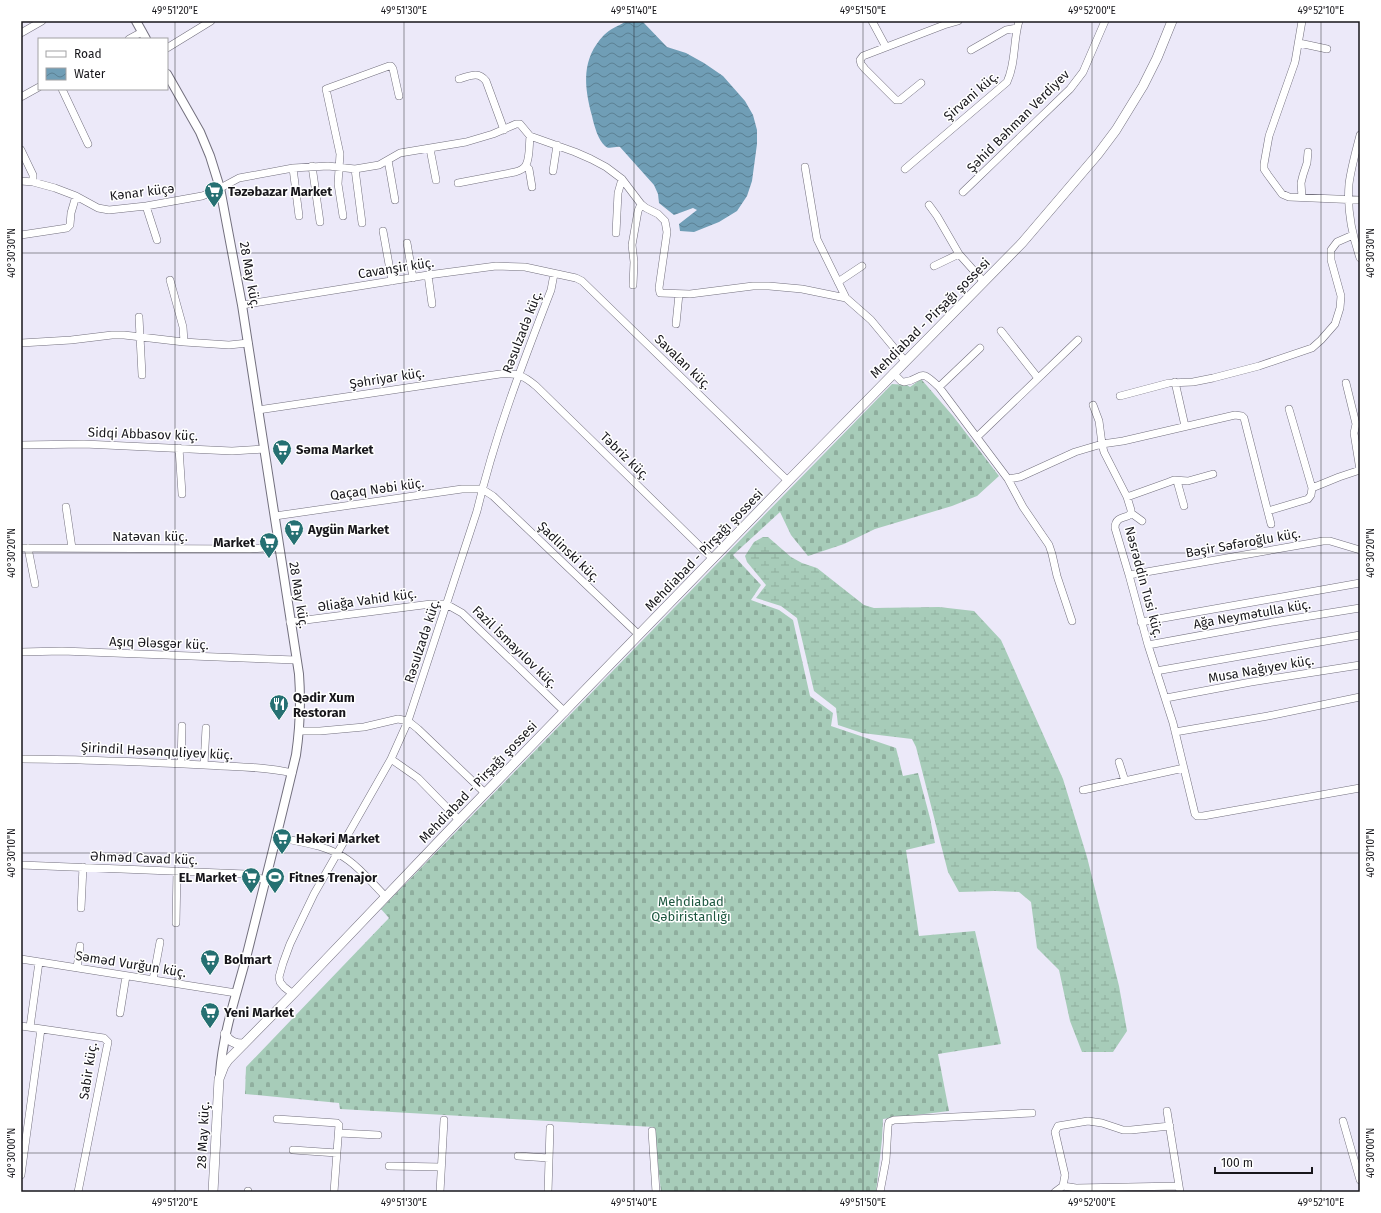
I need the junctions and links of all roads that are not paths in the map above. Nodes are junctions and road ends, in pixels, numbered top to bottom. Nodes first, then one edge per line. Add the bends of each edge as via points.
1 (42, 21) edge
2 (136, 21) edge
3 (211, 21) edge
4 (872, 21) edge
5 (958, 21) edge
6 (1105, 21) edge
7 (1172, 21) edge
8 (1302, 21) edge
9 (1018, 25) edge
10 (21, 33) edge
11 (144, 36) edge
12 (134, 38) edge
13 (1299, 43) junction
14 (168, 47) edge
15 (886, 47) junction
16 (1326, 49) dead end
17 (971, 50) dead end
18 (168, 76) edge
19 (459, 79) dead end
20 (921, 83) dead end
21 (38, 88) edge
22 (62, 90) edge
23 (399, 96) dead end
24 (21, 97) edge
25 (504, 130) junction
26 (1360, 135) edge
27 (530, 136) junction
28 (88, 144) dead end
29 (557, 145) junction
30 (430, 149) junction
31 (21, 150) edge
32 (1308, 152) dead end
33 (388, 160) junction
34 (312, 166) junction
35 (526, 166) junction
36 (340, 167) junction
37 (805, 167) dead end
38 (293, 168) junction
39 (355, 169) junction
40 (904, 169) dead end
41 (552, 171) dead end
42 (622, 179) junction
43 (436, 180) dead end
44 (21, 181) edge
45 (33, 182) junction
46 (458, 183) dead end
47 (532, 187) dead end
48 (220, 188) junction
49 (963, 192) dead end
50 (76, 196) junction
51 (1302, 197) junction
52 (1350, 199) junction
53 (395, 200) dead end
54 (1360, 200) edge
55 (641, 204) junction
56 (929, 205) dead end
57 (146, 206) junction
58 (299, 216) dead end
59 (342, 216) dead end
60 (320, 222) dead end
61 (362, 223) dead end
62 (383, 231) dead end
63 (616, 233) dead end
64 (21, 235) edge
65 (1353, 235) junction
66 (157, 240) dead end
67 (407, 243) dead end
68 (959, 254) junction
69 (1360, 258) edge
70 (862, 266) dead end
71 (934, 266) dead end
72 (554, 274) junction
73 (428, 275) junction
74 (413, 278) junction
75 (170, 280) dead end
76 (392, 281) junction
77 (838, 282) junction
78 (984, 282) junction
79 (633, 285) dead end
80 (679, 294) junction
81 (846, 298) junction
82 (432, 304) dead end
83 (242, 305) junction
84 (139, 317) dead end
85 (676, 324) dead end
86 (1001, 331) dead end
87 (140, 337) junction
88 (1078, 340) dead end
89 (184, 342) junction
90 (21, 343) edge
91 (248, 343) junction
92 (980, 348) dead end
93 (905, 361) junction
94 (893, 373) junction
95 (519, 374) junction
96 (142, 375) dead end
97 (1038, 378) junction
98 (1175, 382) junction
99 (1346, 383) dead end
100 (939, 386) junction
101 (1120, 396) dead end
102 (1093, 405) dead end
103 (1289, 409) dead end
104 (258, 410) junction
105 (1184, 426) junction
106 (977, 437) junction
107 (1102, 444) junction
108 (21, 445) edge
109 (179, 448) junction
110 (264, 449) junction
111 (1360, 470) edge
112 (1213, 474) dead end
113 (1008, 478) junction
114 (788, 481) junction
115 (1177, 481) junction
116 (1312, 488) junction
117 (482, 489) junction
118 (182, 494) dead end
119 (1126, 498) junction
120 (1184, 506) dead end
121 (66, 507) dead end
122 (1268, 511) junction
123 (1131, 513) junction
124 (274, 516) junction
125 (1142, 521) dead end
126 (1271, 524) dead end
127 (279, 547) junction
128 (25, 548) edge
129 (72, 548) junction
130 (1360, 550) edge
131 (713, 558) junction
132 (1129, 574) junction
133 (1360, 583) edge
134 (35, 584) dead end
135 (446, 604) junction
136 (1360, 608) edge
137 (1072, 621) dead end
138 (290, 622) junction
139 (1141, 622) junction
140 (639, 635) junction
141 (1360, 635) edge
142 (1148, 645) junction
143 (21, 652) edge
144 (296, 660) junction
145 (1360, 665) edge
146 (1156, 671) junction
147 (1360, 697) edge
148 (1166, 698) junction
149 (565, 712) junction
150 (408, 721) junction
151 (182, 726) dead end
152 (206, 728) dead end
153 (300, 731) junction
154 (1175, 732) junction
155 (21, 759) edge
156 (392, 759) junction
157 (1119, 762) dead end
158 (181, 764) junction
159 (204, 765) junction
160 (1184, 768) junction
161 (292, 773) junction
162 (1125, 781) junction
163 (1360, 788) edge
164 (1083, 790) dead end
165 (485, 793) junction
166 (459, 820) junction
167 (276, 837) junction
168 (338, 854) junction
169 (21, 865) edge
170 (83, 867) junction
171 (177, 871) junction
172 (266, 880) junction
173 (386, 897) junction
174 (81, 908) dead end
175 (176, 923) dead end
176 (160, 942) dead end
177 (80, 946) dead end
178 (21, 959) edge
179 (39, 962) junction
180 (77, 968) junction
181 (126, 976) junction
182 (153, 980) junction
183 (236, 993) junction
184 (293, 994) junction
185 (120, 1013) dead end
186 (21, 1026) edge
187 (30, 1027) junction
188 (41, 1029) junction
189 (225, 1034) junction
190 (244, 1044) junction
191 (222, 1053) junction
192 (231, 1056) junction
193 (220, 1076) junction
194 (1167, 1111) dead end
195 (1032, 1113) dead end
196 (277, 1119) dead end
197 (444, 1120) dead end
198 (1343, 1121) dead end
199 (1170, 1126) junction
200 (550, 1128) dead end
201 (652, 1131) dead end
202 (339, 1133) junction
203 (378, 1134) dead end
204 (293, 1150) dead end
205 (337, 1153) junction
206 (518, 1156) dead end
207 (549, 1158) junction
208 (389, 1166) dead end
209 (441, 1167) junction
210 (21, 1175) edge
211 (1360, 1180) edge
212 (1063, 1186) junction
213 (1179, 1189) edge
214 (78, 1192) edge
215 (213, 1192) edge
216 (334, 1192) edge
217 (440, 1192) edge
218 (548, 1192) edge
219 (656, 1192) edge
220 (880, 1192) edge
221 (1055, 1192) edge

1 - 10 street
2 - 11 street
3 - 14 street
4 - 15 street
5 - 15 street
6 - 49 street, Şəhid Bəhman Verdiyev via 1083,72 1070,90
7 - 78 main road, Mehdiabad - Pirşağı şossesi via 1143,86 1108,141 1044,218
8 - 13 street
9 - 17 street
9 - 40 street, Şirvani küç. via 1012,73 1007,82
11 - 12 street
13 - 16 street
13 - 51 street via 1269,136 1264,170 1282,194
15 - 20 street via 863,56 860,60 865,69 896,100 900,100
18 - 48 street, 28 May küç. via 200,132
19 - 25 street via 477,74 486,81
21 - 24 street
22 - 28 street
23 - 36 street via 391,66 326,89 340,154
25 - 27 street, Kənar küçə via 520,124
25 - 30 street, Kənar küçə via 466,142
26 - 52 street via 1349,184
27 - 29 street
27 - 35 street
29 - 41 street
29 - 42 street via 591,159
30 - 33 street, Kənar küçə via 404,152
30 - 43 street
31 - 45 street
32 - 51 street via 1302,175
33 - 39 street, Kənar küçə via 379,165
33 - 53 street
34 - 36 street, Kənar küçə
34 - 38 street, Kənar küçə
34 - 60 street
35 - 46 street via 515,172
35 - 47 street
36 - 39 street, Kənar küçə
36 - 59 street via 338,184
37 - 77 street via 817,239
38 - 48 street, Kənar küçə via 240,178
38 - 58 street
39 - 61 street
42 - 55 street
42 - 63 street via 618,193
44 - 45 street, Kənar küçə
45 - 50 street, Kənar küçə
48 - 57 street, Kənar küçə via 202,196
48 - 83 street, 28 May küç.
50 - 57 street, Kənar küçə via 92,205 109,210
50 - 64 street via 70,225 67,228
51 - 52 street
52 - 54 street
52 - 65 street
55 - 79 street via 632,245
55 - 80 street via 658,214 667,226 659,291
56 - 68 street
57 - 66 street
62 - 76 street
65 - 69 street
65 - 98 street via 1337,242 1331,250 1341,296 1340,308 1335,324 1312,348 1259,366 1205,380
67 - 74 street
68 - 71 street
68 - 78 street
70 - 77 street
72 - 73 street, Cavanşir küç. via 525,267 496,266
72 - 95 street, Rəsulzadə küç. via 551,290
72 - 114 street, Savalan küç. via 582,281
73 - 74 street, Cavanşir küç.
73 - 82 street
74 - 76 street, Cavanşir küç.
75 - 89 street via 183,327
76 - 83 street, Cavanşir küç.
77 - 81 street
78 - 93 main road, Mehdiabad - Pirşağı şossesi
80 - 81 street via 769,286 802,289
80 - 85 street
81 - 93 street via 871,320
83 - 91 street, 28 May küç.
84 - 87 street
86 - 97 street
87 - 89 street
87 - 90 street via 112,335
87 - 96 street
88 - 97 street
89 - 91 street via 229,345
91 - 104 street, 28 May küç.
92 - 100 street
93 - 94 main road, Mehdiabad - Pirşağı şossesi
94 - 100 street via 904,382 926,375
94 - 114 main road, Mehdiabad - Pirşağı şossesi
95 - 104 street, Şəhriyar küç. via 500,374
95 - 117 street, Rəsulzadə küç.
95 - 131 street, Təbriz küç. via 536,386
97 - 106 street
98 - 101 street
98 - 105 street
99 - 111 street via 1356,424 1354,433
100 - 106 street
102 - 107 street, Nəsrəddin Tusi küç. via 1099,421
103 - 116 street
104 - 110 street, 28 May küç.
105 - 107 street
105 - 122 street via 1235,415 1244,418
106 - 113 street
107 - 113 street via 1075,452 1020,477
107 - 119 street, Nəsrəddin Tusi küç.
108 - 109 street, Sidqi Abbasov küç. via 84,444
109 - 110 street, Sidqi Abbasov küç. via 232,451
109 - 118 street
110 - 124 street, 28 May küç.
111 - 116 street
112 - 115 street via 1188,481
113 - 137 street via 1022,507 1049,545
114 - 131 main road, Mehdiabad - Pirşağı şossesi
115 - 119 street
115 - 120 street
116 - 122 street via 1308,498
117 - 124 street, Qaçaq Nəbi küç. via 462,489
117 - 135 street, Rəsulzadə küç.
117 - 140 street, Şadlinski küç. via 493,496
119 - 123 street, Nəsrəddin Tusi küç.
121 - 129 street
122 - 126 street
123 - 125 street
123 - 132 street, Nəsrəddin Tusi küç. via 1119,519 1115,525
124 - 127 street, 28 May küç.
127 - 129 street, Natəvan küç.
127 - 138 street, 28 May küç.
128 - 129 street, Natəvan küç.
128 - 134 street
130 - 132 street, Bəşir Səfəroğlu küç. via 1323,541
131 - 140 main road, Mehdiabad - Pirşağı şossesi
132 - 139 street, Nəsrəddin Tusi küç.
133 - 139 street
135 - 138 street, Əliağa Vahid küç.
135 - 149 street, Fazil İsmayılov küç. via 462,613
135 - 150 street, Rəsulzadə küç.
136 - 142 street, Ağa Neymətulla küç.
138 - 144 street, 28 May küç.
139 - 142 street, Nəsrəddin Tusi küç.
140 - 149 main road, Mehdiabad - Pirşağı şossesi
141 - 146 street
142 - 146 street, Nəsrəddin Tusi küç.
143 - 144 street, Aşıq Ələsgər küç. via 62,651
144 - 153 street, 28 May küç. via 299,674
145 - 148 street, Musa Nağıyev küç.
146 - 148 street, Nəsrəddin Tusi küç.
147 - 154 street
148 - 154 street, Nəsrəddin Tusi küç.
149 - 165 main road, Mehdiabad - Pirşağı şossesi
150 - 153 street via 398,719 364,727
150 - 156 street, Rəsulzadə küç.
150 - 165 street
151 - 158 street
152 - 159 street
153 - 161 street, 28 May küç.
154 - 160 street, Nəsrəddin Tusi küç.
155 - 158 street, Şirindil Həsənquliyev küç.
156 - 166 street via 418,778
156 - 168 street, Rəsulzadə küç.
157 - 162 street
158 - 159 street, Şirindil Həsənquliyev küç.
159 - 161 street, Şirindil Həsənquliyev küç. via 265,768
160 - 162 street
160 - 163 street, Nəsrəddin Tusi küç. via 1194,814 1197,816
161 - 167 street, 28 May küç.
162 - 164 street
165 - 166 main road, Mehdiabad - Pirşağı şossesi
166 - 173 main road, Mehdiabad - Pirşağı şossesi
167 - 168 street
167 - 172 street, 28 May küç.
168 - 173 street via 348,860
168 - 184 street, Rəsulzadə küç. via 314,894 283,962 280,982
169 - 170 street, Əhməd Cavad küç.
170 - 171 street, Əhməd Cavad küç.
170 - 174 street
171 - 172 street, Əhməd Cavad küç. via 246,874
171 - 175 street
172 - 183 street, 28 May küç.
173 - 184 main road, Mehdiabad - Pirşağı şossesi
176 - 182 street
177 - 180 street
178 - 179 street, Səməd Vurğun küç.
179 - 180 street, Səməd Vurğun küç.
179 - 187 street
180 - 181 street, Səməd Vurğun küç.
181 - 182 street, Səməd Vurğun küç.
181 - 185 street
182 - 183 street, Səməd Vurğun küç.
183 - 189 street, 28 May küç.
184 - 190 main road, Mehdiabad - Pirşağı şossesi
186 - 187 street, Sabir küç.
187 - 188 street, Sabir küç.
188 - 210 street
188 - 214 street, Sabir küç. via 104,1038 108,1042
189 - 190 main road via 231,1042
189 - 191 street, 28 May küç.
190 - 192 main road, Mehdiabad - Pirşağı şossesi
191 - 192 street via 225,1057
191 - 193 street, 28 May küç.
192 - 193 main road, Mehdiabad - Pirşağı şossesi
193 - 215 main road, 28 May küç.
194 - 199 street
195 - 220 street via 889,1122
196 - 202 street via 337,1123
197 - 209 street
198 - 211 street
199 - 212 street via 1124,1130 1088,1121 1058,1126 1055,1132 1065,1176
199 - 213 street
200 - 207 street
201 - 219 street
202 - 203 street
202 - 205 street
204 - 205 street
205 - 216 street
206 - 207 street
207 - 218 street
208 - 209 street
209 - 217 street
212 - 213 street
212 - 221 street

